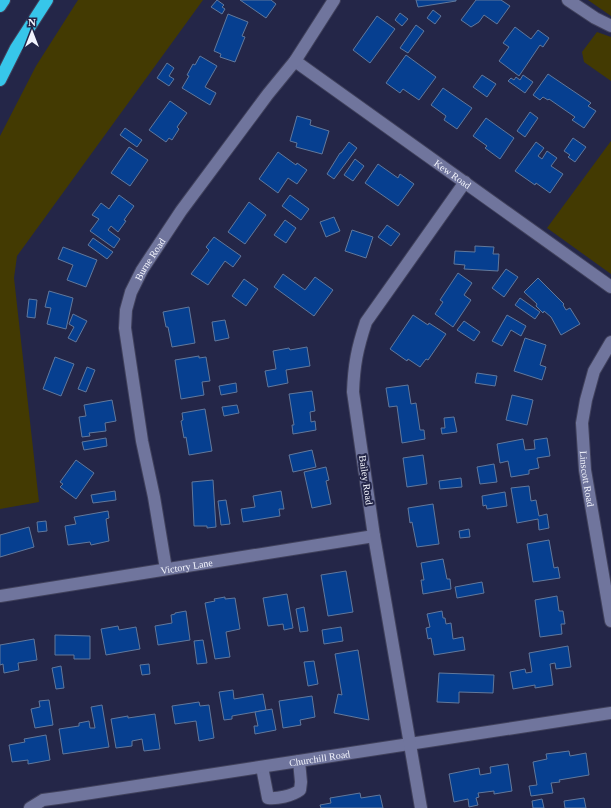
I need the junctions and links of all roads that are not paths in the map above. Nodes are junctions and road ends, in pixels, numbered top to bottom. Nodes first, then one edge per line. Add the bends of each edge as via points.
1 (4, 0) edge
2 (47, 0) edge
3 (334, 0) edge
4 (568, 0) edge
5 (0, 6) edge
6 (611, 26) edge
7 (296, 61) junction
8 (0, 80) edge
9 (465, 182) junction
10 (611, 287) edge
11 (611, 342) edge
12 (374, 536) junction
13 (166, 569) junction
14 (0, 596) edge
15 (611, 621) edge
16 (611, 713) edge
17 (410, 744) junction
18 (299, 761) junction
19 (262, 767) junction
20 (268, 803) edge
21 (30, 808) edge
22 (421, 808) edge

1 - 5 highway
2 - 8 highway via 16,48
3 - 7 street, Burne Road
4 - 6 street
7 - 9 street, Kew Road
7 - 13 street, Burne Road via 268,94 181,211 142,270 131,292 126,310 125,328 132,383
9 - 10 street, Kew Road
9 - 12 street, Bailey Road via 366,322 358,347 353,392
11 - 15 street, Linscott Road via 594,370 582,423 585,470
12 - 13 street, Victory Lane
12 - 17 street, Bailey Road
13 - 14 street, Victory Lane
16 - 17 street, Churchill Road
17 - 18 street, Churchill Road
17 - 22 street, Bailey Road
18 - 19 street, Churchill Road
18 - 20 street via 300,790 296,794 276,798
19 - 20 street
19 - 21 street, Churchill Road via 43,800

